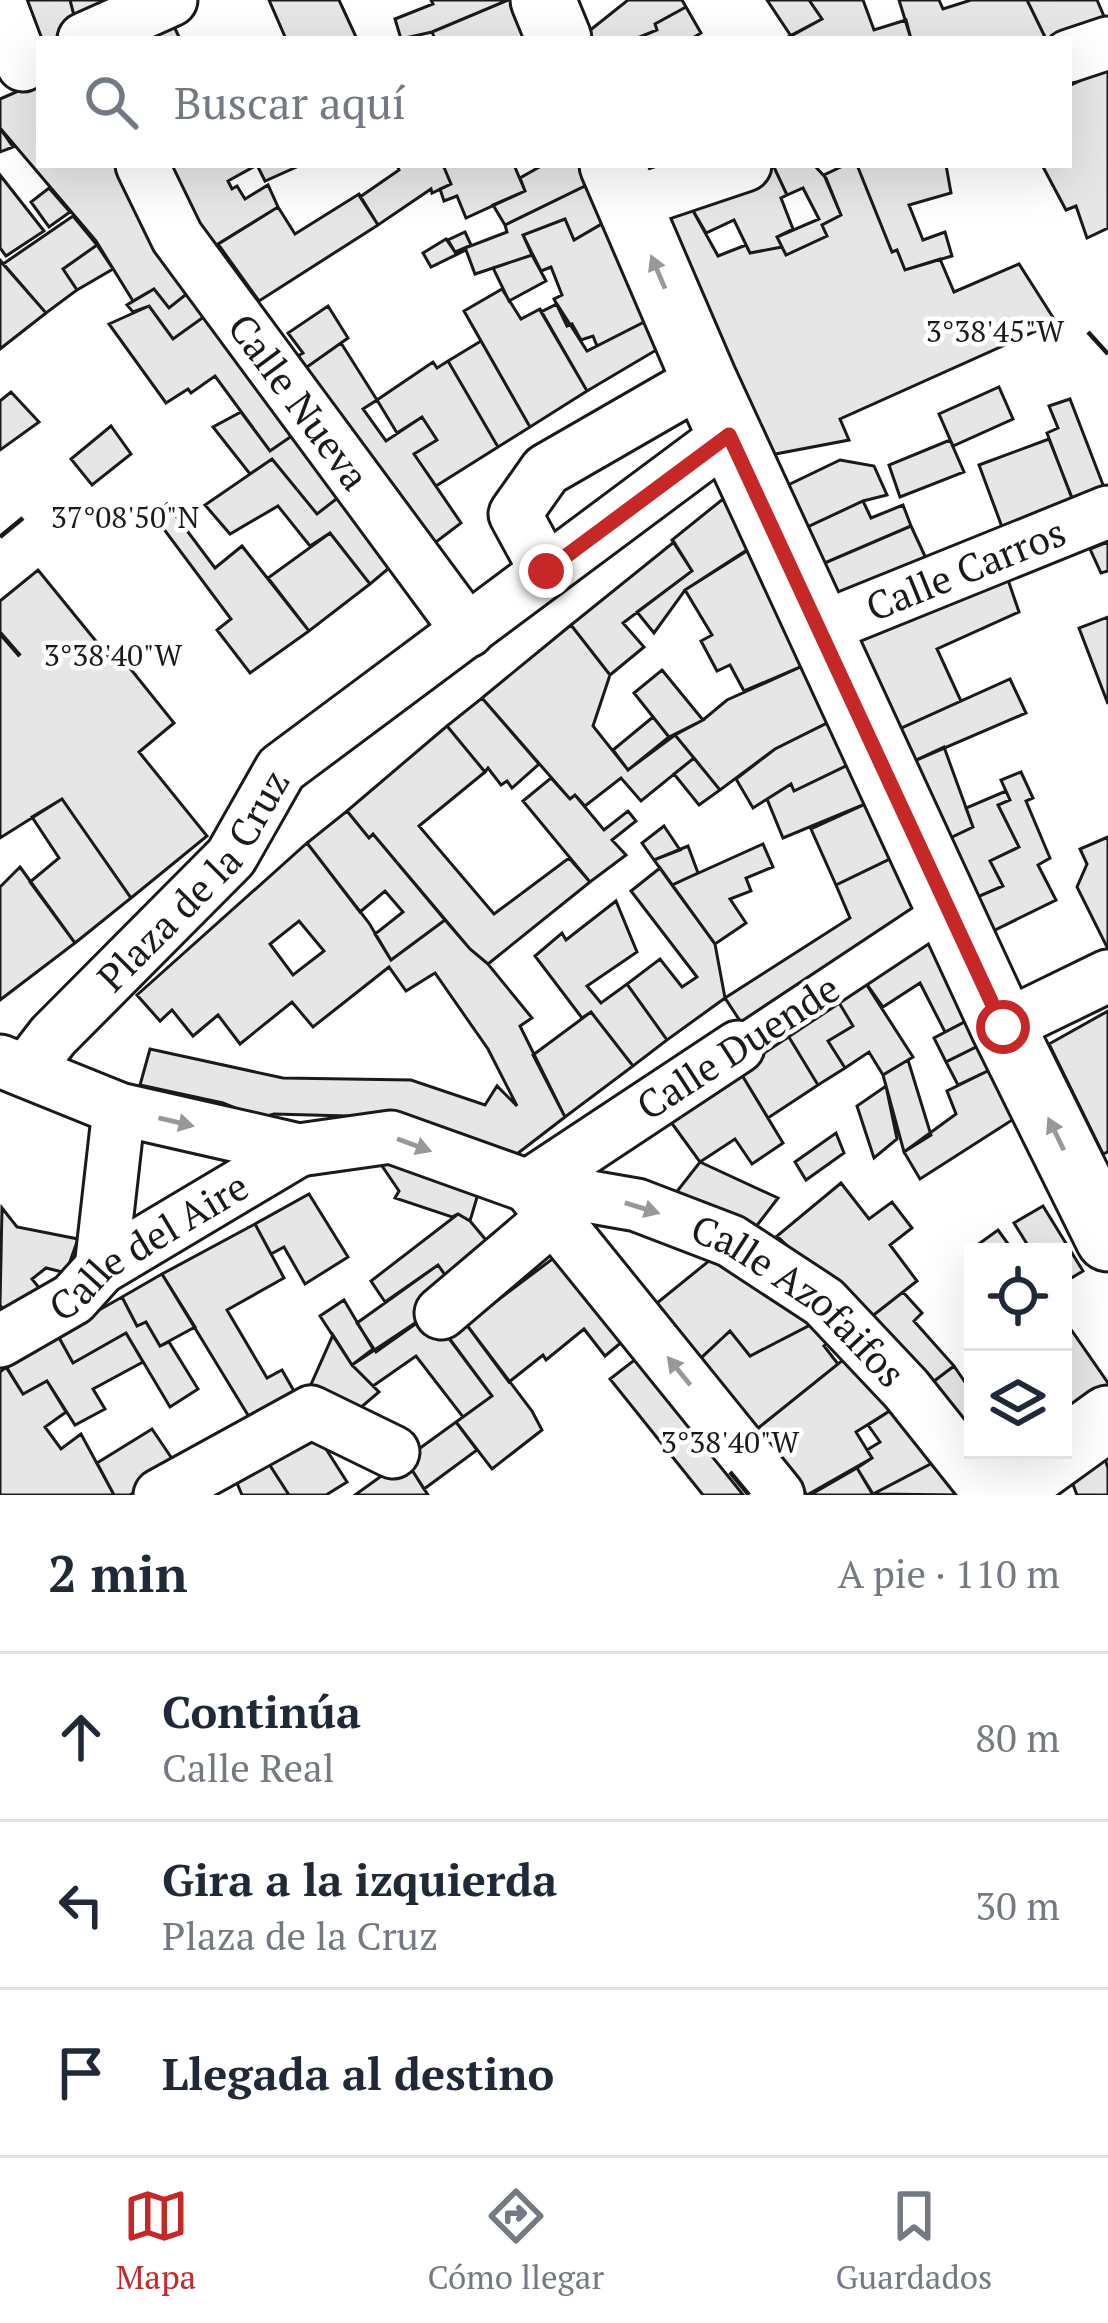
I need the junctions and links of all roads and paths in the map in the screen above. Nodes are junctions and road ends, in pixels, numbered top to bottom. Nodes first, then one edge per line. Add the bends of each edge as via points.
1 (171, 0) edge
2 (543, 0) edge
3 (0, 4) edge
4 (91, 36) edge
5 (559, 36) edge
6 (1108, 43) edge
7 (1072, 55) edge
8 (21, 64) edge
9 (143, 168) edge
10 (725, 168) edge
11 (621, 184) edge
12 (717, 407) junction
13 (1108, 512) edge
14 (546, 571) junction
15 (821, 628) junction
16 (468, 631) junction
17 (949, 907) junction
18 (1108, 976) edge
19 (1003, 1027) junction
20 (738, 1046) joint
21 (13, 1066) edge
22 (119, 1109) junction
23 (299, 1150) junction
24 (541, 1202) junction
25 (1108, 1239) edge
26 (101, 1268) junction
27 (441, 1313) dead end
28 (0, 1342) edge
29 (1108, 1418) edge
30 (393, 1452) dead end
31 (1016, 1490) edge
32 (160, 1495) edge
33 (778, 1495) edge

1 - 4 street
2 - 5 street
3 - 8 street
6 - 7 street
9 - 16 street, Calle Nueva via 177,237
10 - 11 street
12 -> 11 street
12 - 14 street, Plaza de la Cruz
12 - 14 street via 546,470 515,514
12 - 15 street
13 - 15 street, Calle Carros
14 - 16 street, Plaza de la Cruz
15 - 17 street
16 - 21 street, Plaza de la Cruz via 281,769 231,857 53,1036
17 - 19 street
17 - 20 street, Calle Duende
18 - 19 street
25 -> 19 street
20 - 24 street, Calle Duende
21 - 22 street
22 -> 23 street
22 - 26 street
23 -> 24 street, Calle Azofaifos via 391,1137
23 - 26 street, Calle del Aire
24 - 27 street, Calle Duende
24 -> 31 street, Calle Azofaifos via 638,1204 730,1241 824,1302 976,1477
33 -> 24 street
26 - 28 street, Calle del Aire via 73,1299
29 - 31 street
30 - 32 street via 310,1412

